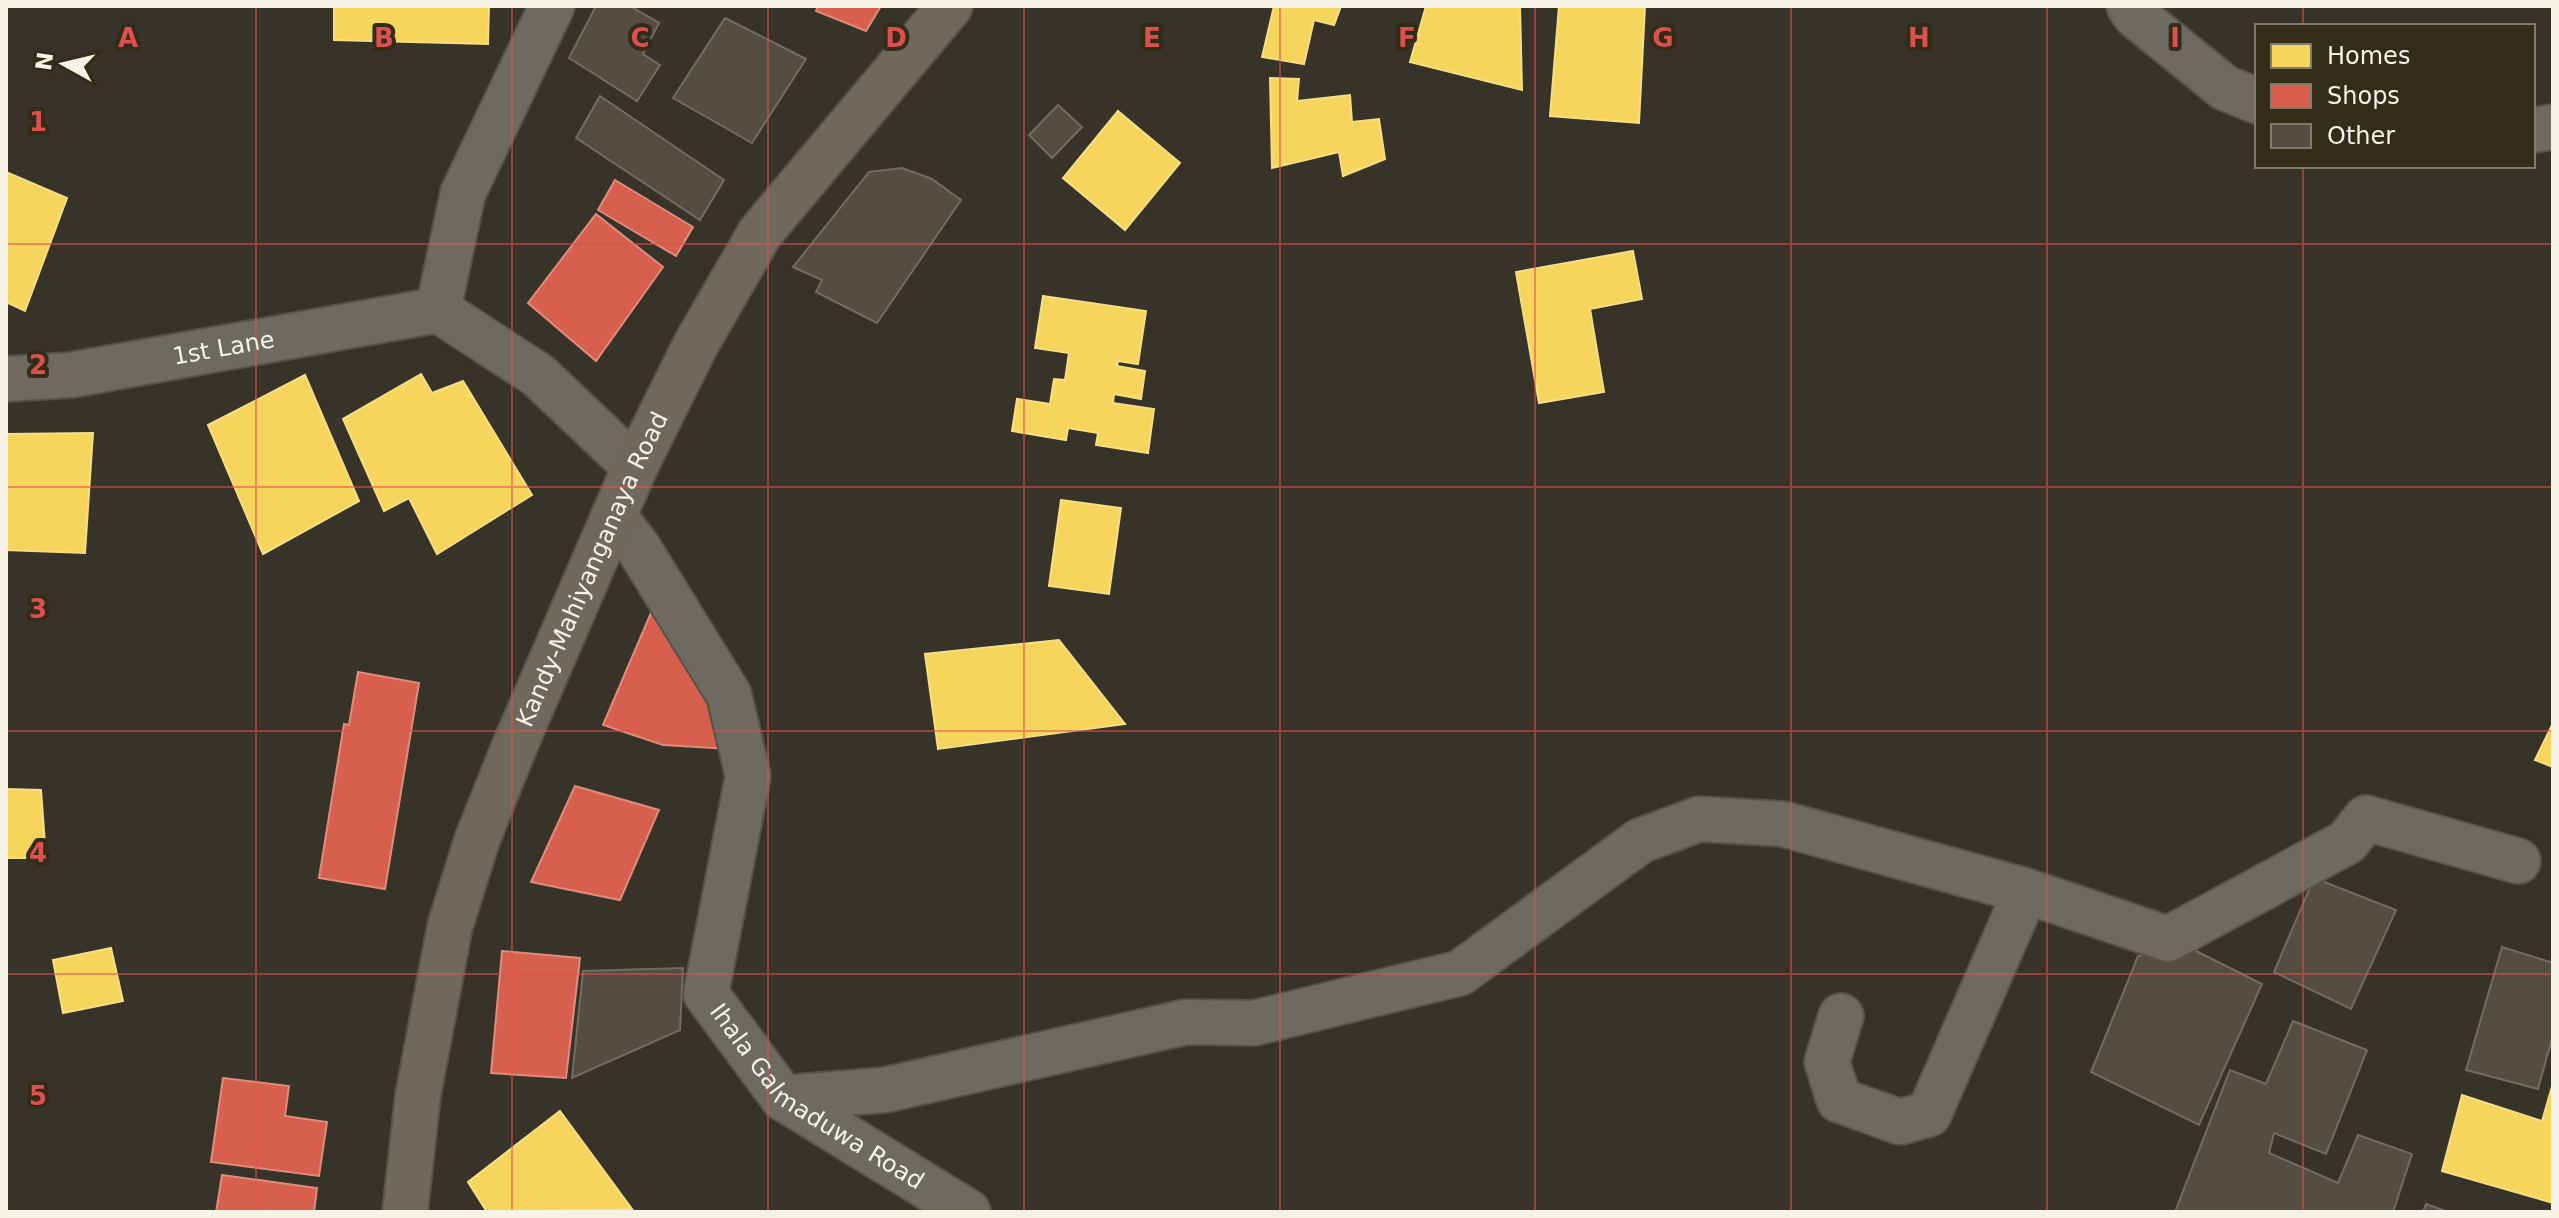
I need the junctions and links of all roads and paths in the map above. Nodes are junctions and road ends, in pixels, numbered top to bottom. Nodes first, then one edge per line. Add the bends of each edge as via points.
1 (552, 6) edge
2 (950, 6) edge
3 (2129, 6) edge
4 (2255, 100) edge
5 (438, 310) junction
6 (6, 379) edge
7 (635, 467) junction
8 (614, 516) junction
9 (2518, 861) dead end
10 (2026, 891) junction
11 (1841, 1016) dead end
12 (783, 1098) junction
13 (405, 1212) edge
14 (968, 1212) edge

1 - 5 street via 463,193
2 - 7 highway, Kandy-Mahiyanganaya Road via 760,233 695,346
3 - 4 street via 2225,88
5 - 6 street, 1st Lane via 71,375
5 - 7 street via 538,375
7 - 8 highway, Kandy-Mahiyanganaya Road
8 - 12 street, Ihala Galmaduwa Road via 729,695 748,776 706,994
8 - 13 highway, Kandy-Mahiyanganaya Road via 477,840 450,926 418,1095
9 - 10 street via 2366,818 2347,842 2168,939
10 - 11 street via 1929,1114 1900,1122 1839,1100 1827,1062
10 - 12 street via 1783,824 1699,819 1640,841 1460,973 1254,1023 1186,1022 885,1090
12 - 14 street, Ihala Galmaduwa Road

